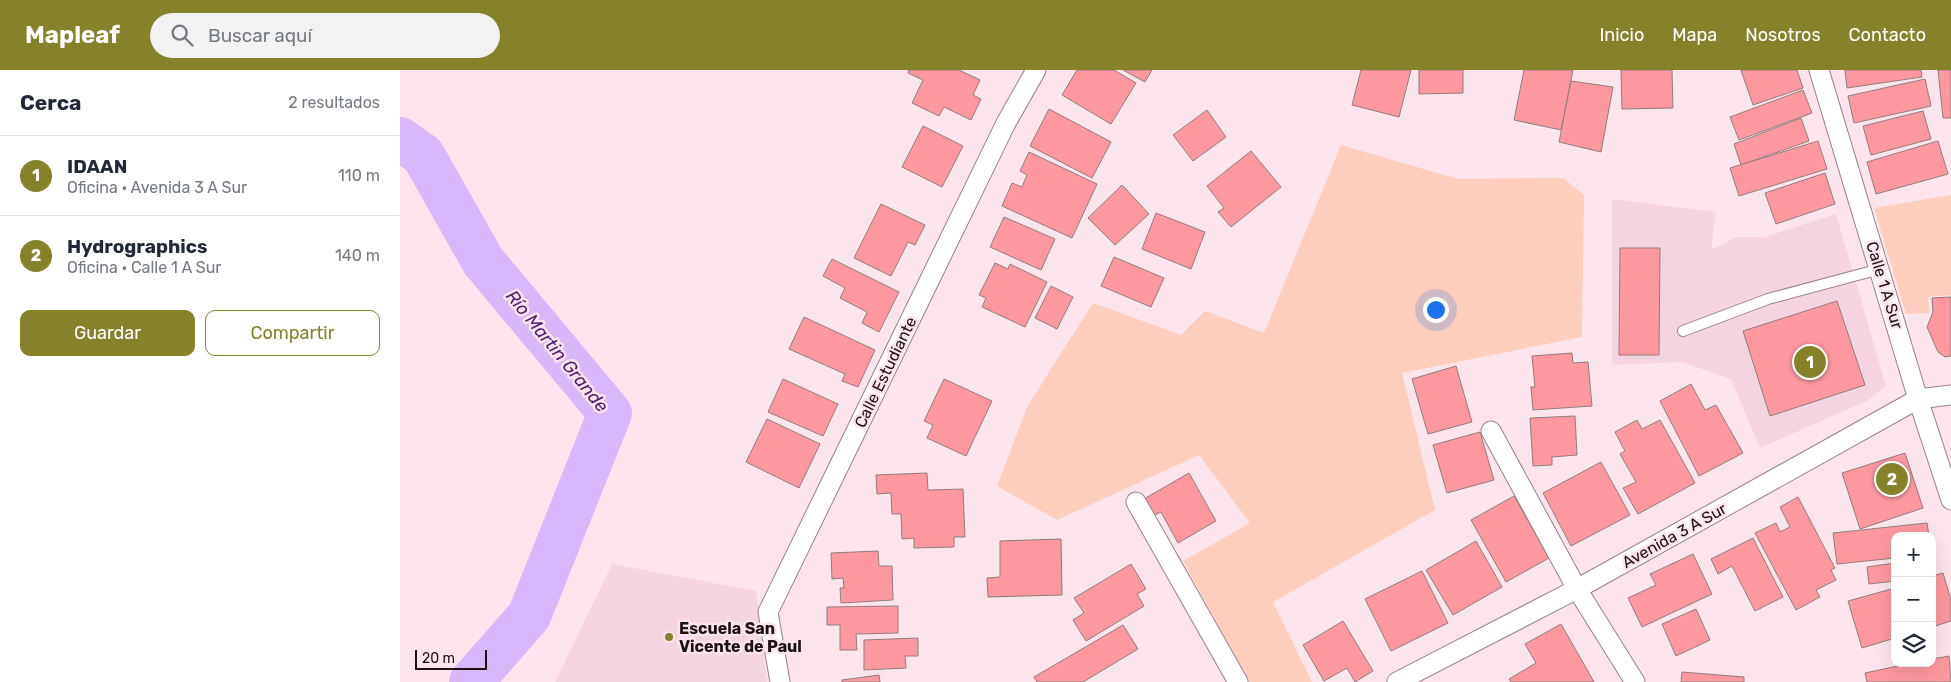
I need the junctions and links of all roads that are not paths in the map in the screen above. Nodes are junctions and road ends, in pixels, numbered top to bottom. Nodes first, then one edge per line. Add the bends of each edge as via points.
1 (1036, 70) edge
2 (1819, 70) edge
3 (1880, 269) junction
4 (1683, 331) dead end
5 (1951, 395) edge
6 (1918, 399) junction
7 (1491, 431) dead end
8 (1951, 500) edge
9 (1136, 502) dead end
10 (1577, 589) junction
11 (780, 682) edge
12 (1238, 682) edge
13 (1397, 682) edge
14 (1636, 682) edge

1 - 11 street, Calle Estudiante via 1006,123 768,612
2 - 3 street, Calle 1 A Sur
3 - 4 lane via 1768,299
3 - 6 street, Calle 1 A Sur
5 - 6 street, Avenida 3 A Sur
6 - 8 street, Calle 1 A Sur
6 - 10 street, Avenida 3 A Sur
7 - 10 street
9 - 12 street
10 - 13 street, Avenida 3 A Sur
10 - 14 street

